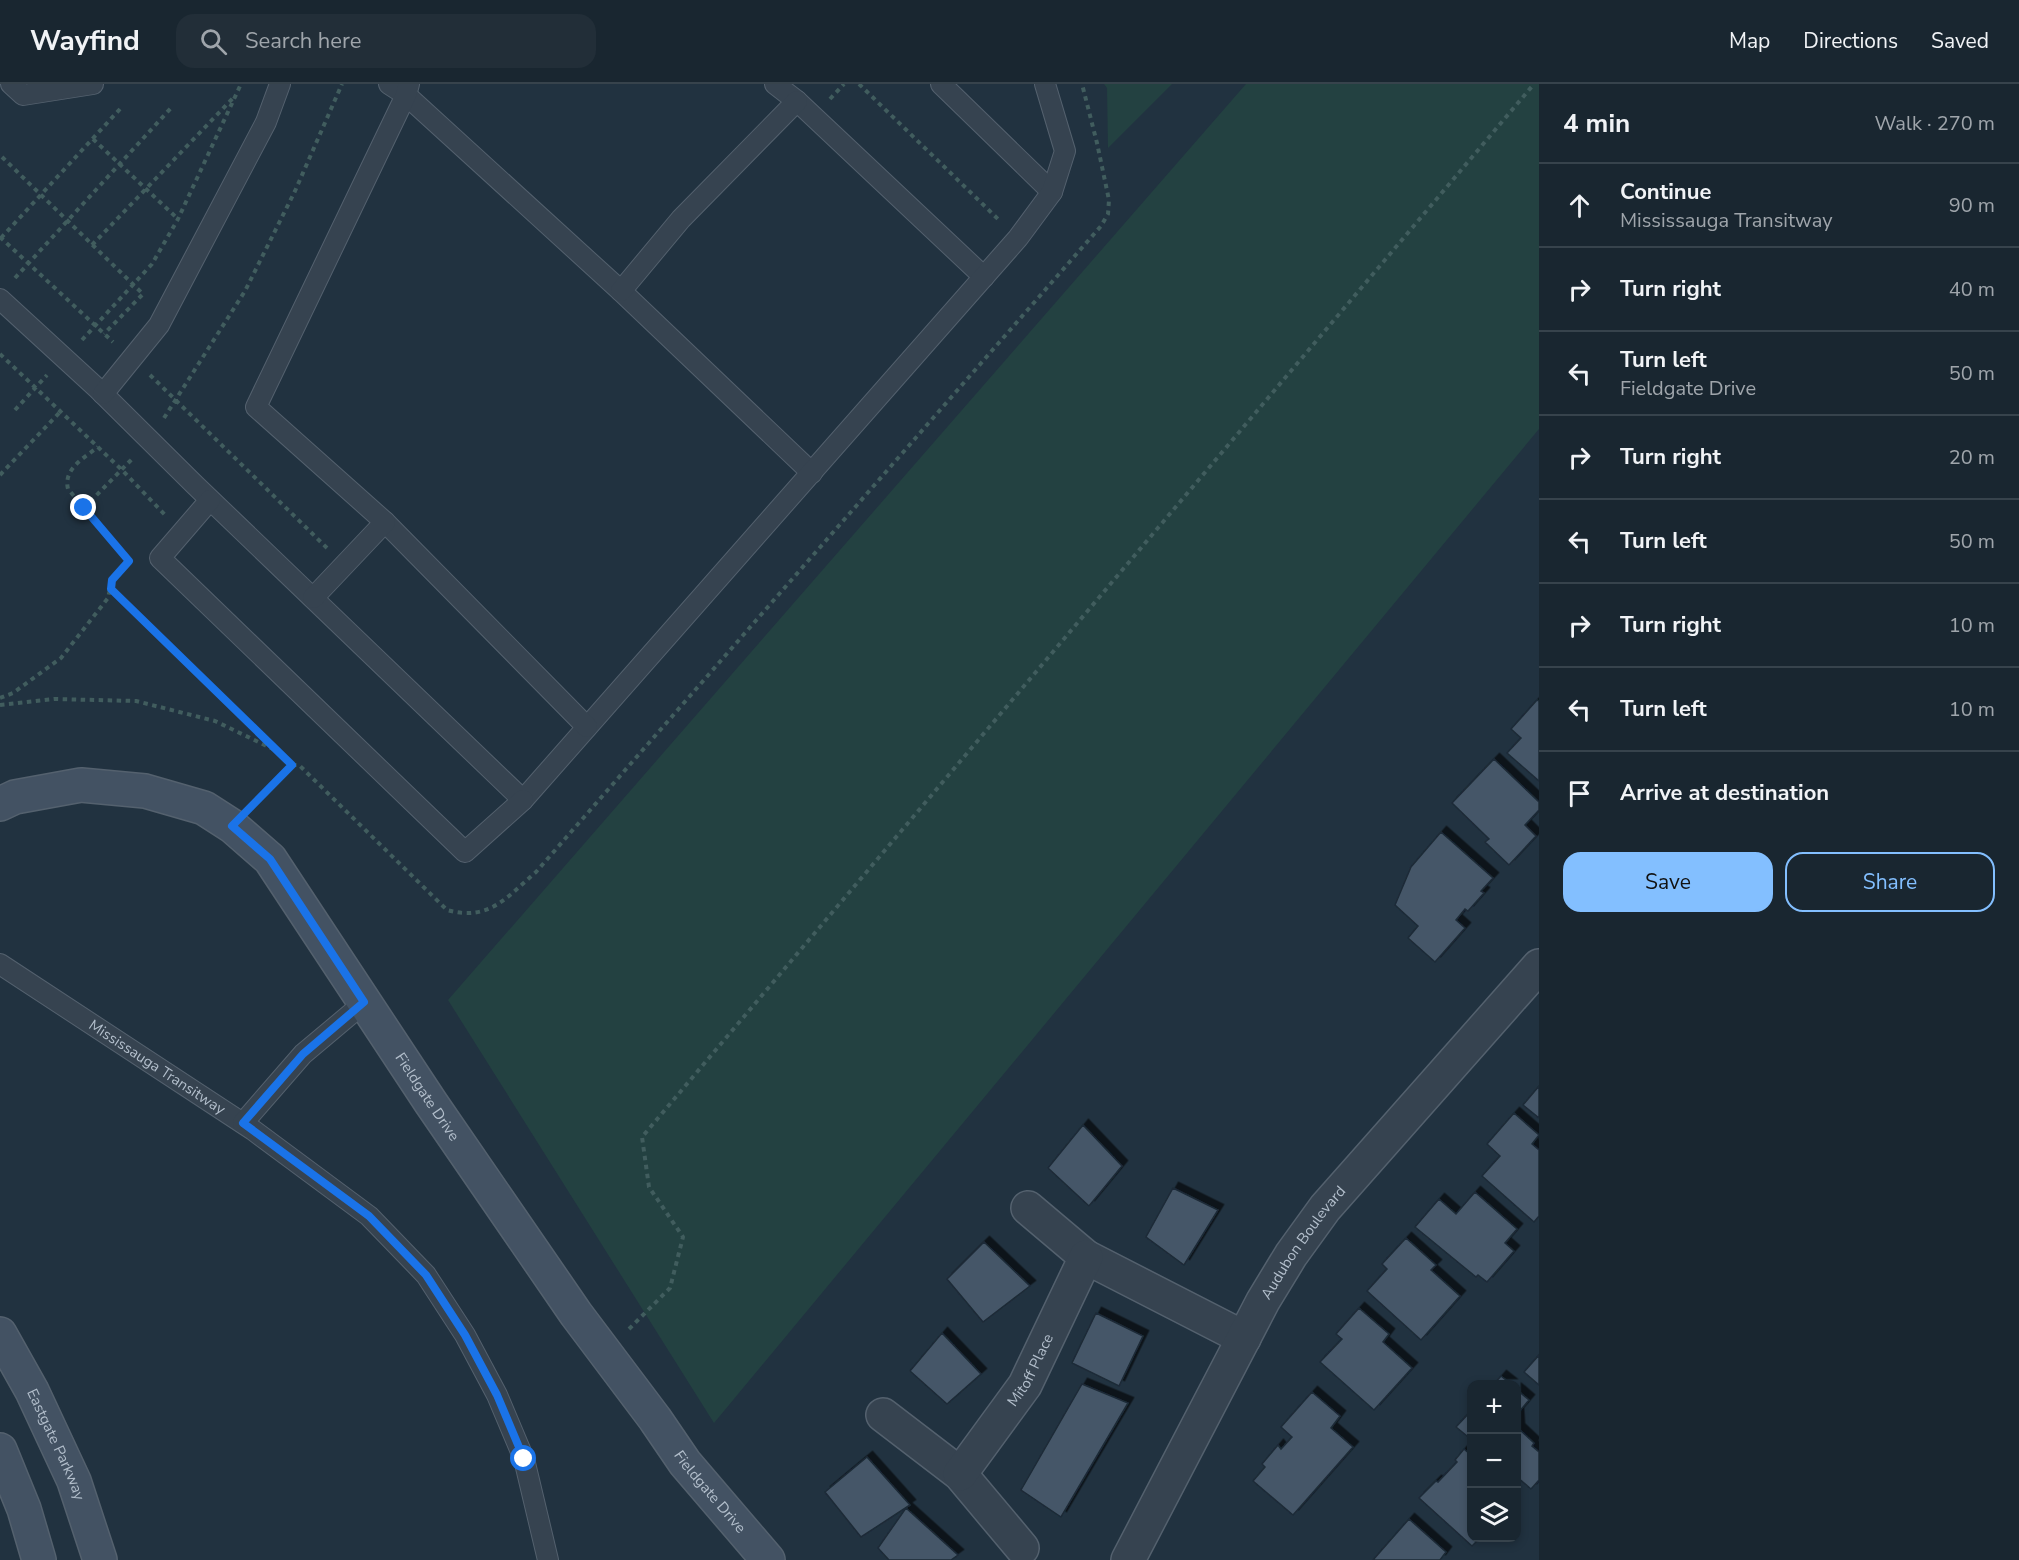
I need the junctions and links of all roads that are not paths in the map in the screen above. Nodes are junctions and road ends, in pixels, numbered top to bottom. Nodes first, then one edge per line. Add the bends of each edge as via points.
1 (11, 84) edge
2 (93, 84) edge
3 (280, 84) edge
4 (389, 84) edge
5 (775, 84) edge
6 (941, 84) edge
7 (1045, 84) edge
8 (407, 89) edge
9 (797, 101) junction
10 (1052, 192) junction
11 (984, 277) junction
12 (621, 291) junction
13 (4, 292) edge
14 (103, 394) junction
15 (812, 473) junction
16 (210, 500) junction
17 (385, 522) junction
18 (313, 598) junction
19 (587, 727) junction
20 (523, 800) junction
21 (0, 804) edge
22 (0, 964) edge
23 (1539, 966) edge
24 (364, 1002) junction
25 (243, 1123) junction
26 (1028, 1208) dead end
27 (1086, 1257) junction
28 (0, 1334) edge
29 (1244, 1338) junction
30 (883, 1415) dead end
31 (0, 1450) edge
32 (960, 1474) junction
33 (1022, 1548) dead end
34 (39, 1560) edge
35 (100, 1560) edge
36 (548, 1560) edge
37 (768, 1560) edge
38 (1128, 1560) edge

1 - 2 lane via 23,95
3 - 14 lane via 266,122 159,325
4 - 8 lane
5 - 9 lane
6 - 10 lane
7 - 10 lane via 1065,151
8 - 12 lane
8 - 17 lane via 256,407
9 - 11 lane
9 - 12 lane via 681,219
10 - 11 lane
11 - 15 lane
12 - 15 lane
13 - 14 lane
14 - 16 lane
15 - 19 lane
16 - 18 lane
16 - 20 lane via 160,558 465,852
17 - 18 lane
17 - 19 lane
18 - 20 lane
19 - 20 lane
21 - 24 street, Fieldgate Drive via 15,797 81,785 145,791 204,808 270,859
22 - 25 lane, Mississauga Transitway
23 - 29 street, Audubon Boulevard via 1325,1208 1290,1255
24 - 25 lane via 303,1054
24 - 37 street, Fieldgate Drive via 576,1314 686,1463
25 - 36 lane, Mississauga Transitway via 369,1216 426,1275 465,1335 497,1395 524,1459
26 - 27 street
27 - 29 street
27 - 32 street, Mitoff Place via 1025,1385
28 - 35 street, Eastgate Parkway via 74,1481
29 - 38 street, Audubon Boulevard
30 - 32 street
31 - 34 street
32 - 33 street

